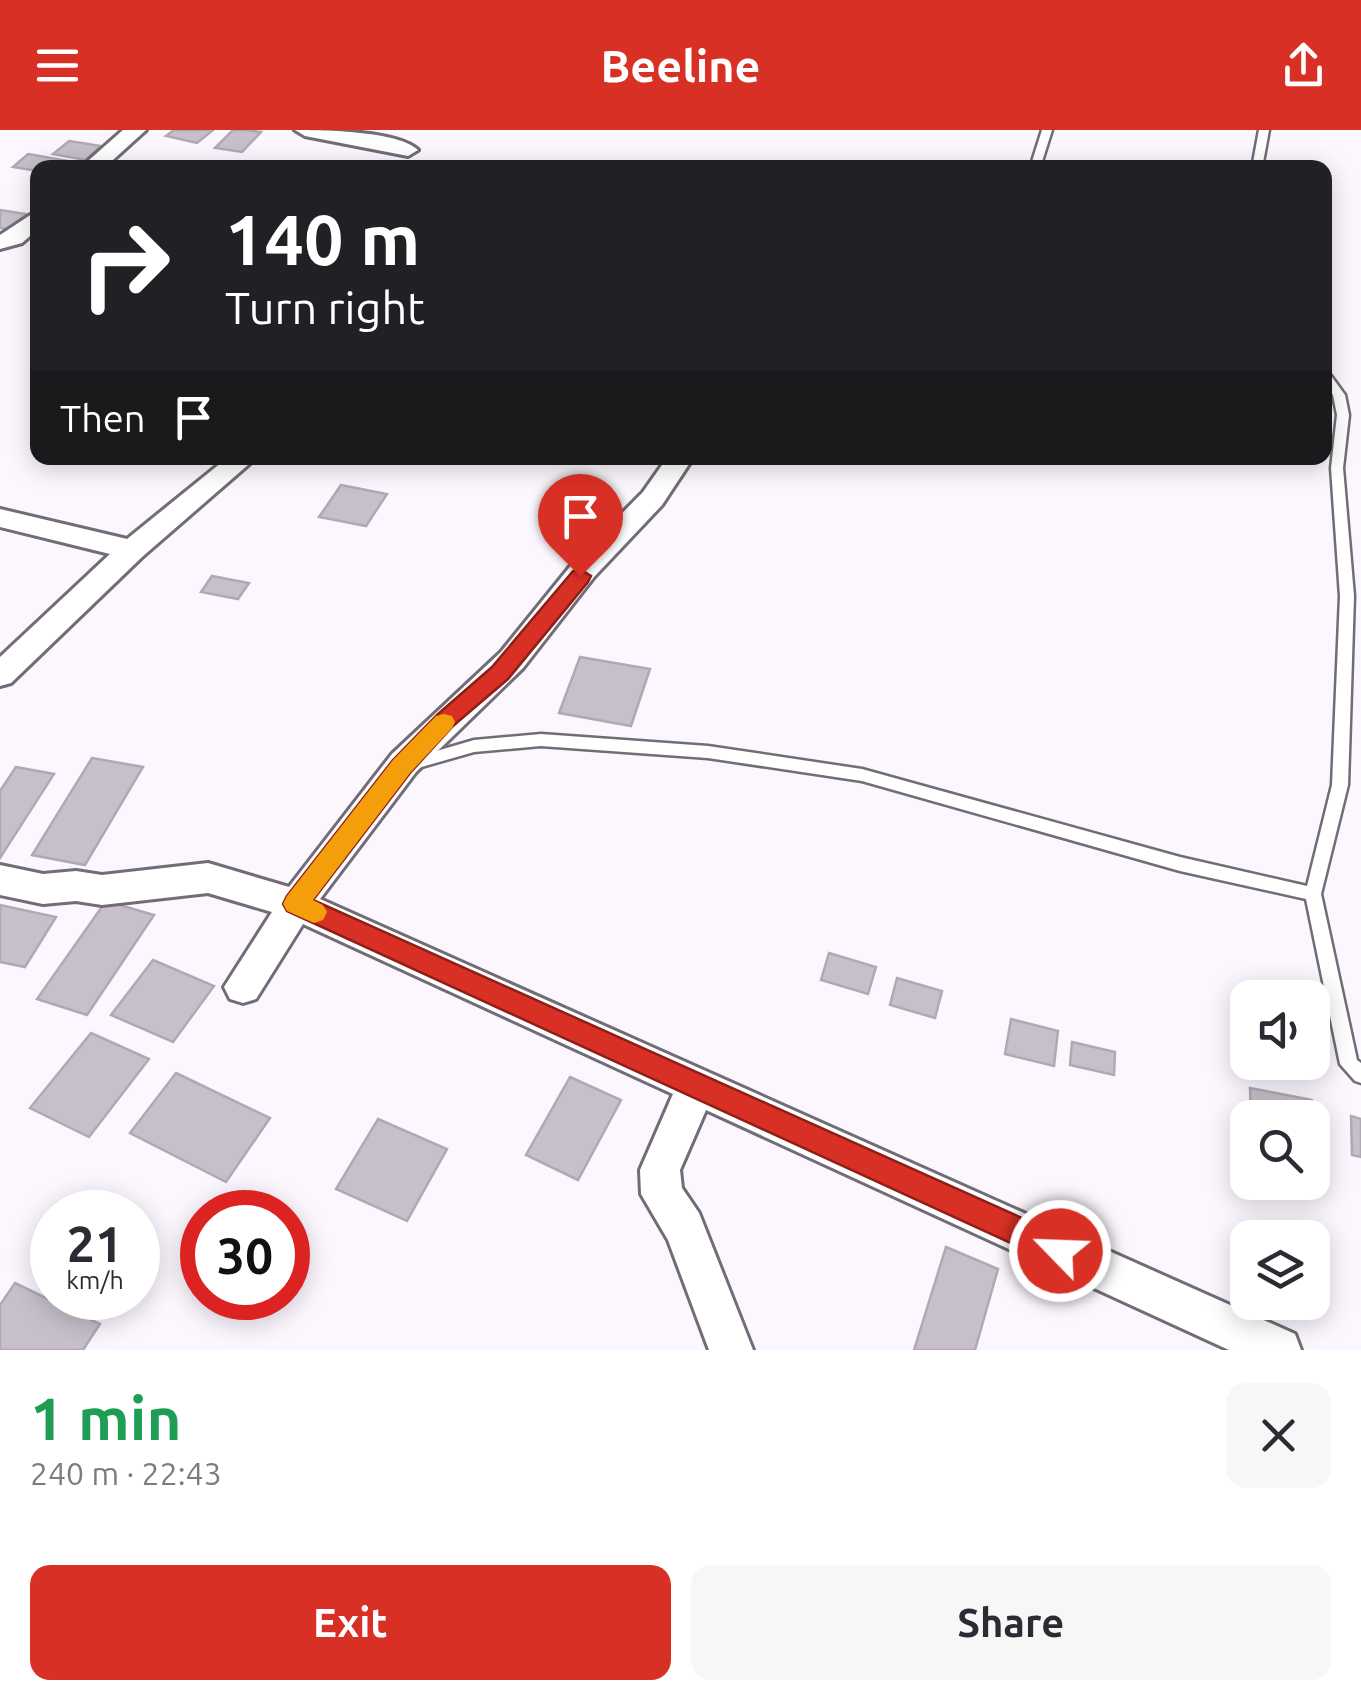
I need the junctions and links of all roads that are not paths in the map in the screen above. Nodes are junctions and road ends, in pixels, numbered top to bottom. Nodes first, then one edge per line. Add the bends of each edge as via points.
1 (136, 130) edge
2 (305, 130) edge
3 (1047, 130) edge
4 (1264, 130) edge
5 (100, 160) edge
6 (399, 160) edge
7 (1037, 160) edge
8 (1258, 160) edge
9 (30, 224) edge
10 (0, 242) edge
11 (1332, 385) edge
12 (235, 465) edge
13 (676, 465) edge
14 (0, 518) edge
15 (132, 550) junction
16 (0, 675) edge
17 (402, 766) junction
18 (0, 880) edge
19 (1313, 894) junction
20 (296, 904) junction
21 (243, 986) dead end
22 (1361, 1075) edge
23 (696, 1086) junction
24 (731, 1350) edge
25 (1278, 1350) edge

1 - 5 street
2 - 6 street via 414,144
3 - 7 lane
4 - 8 lane
9 - 10 street
11 - 19 lane via 1343,415 1338,468 1347,596 1340,785
12 - 15 street
13 - 17 street via 500,673
14 - 15 street
15 - 16 street
17 - 19 lane via 474,746 541,740 708,752 862,775
17 - 20 street
18 - 20 street via 102,890 208,878
19 - 22 lane via 1350,1064
20 - 21 street
20 - 23 street
23 - 24 street via 660,1170 662,1194 684,1228
23 - 25 street

